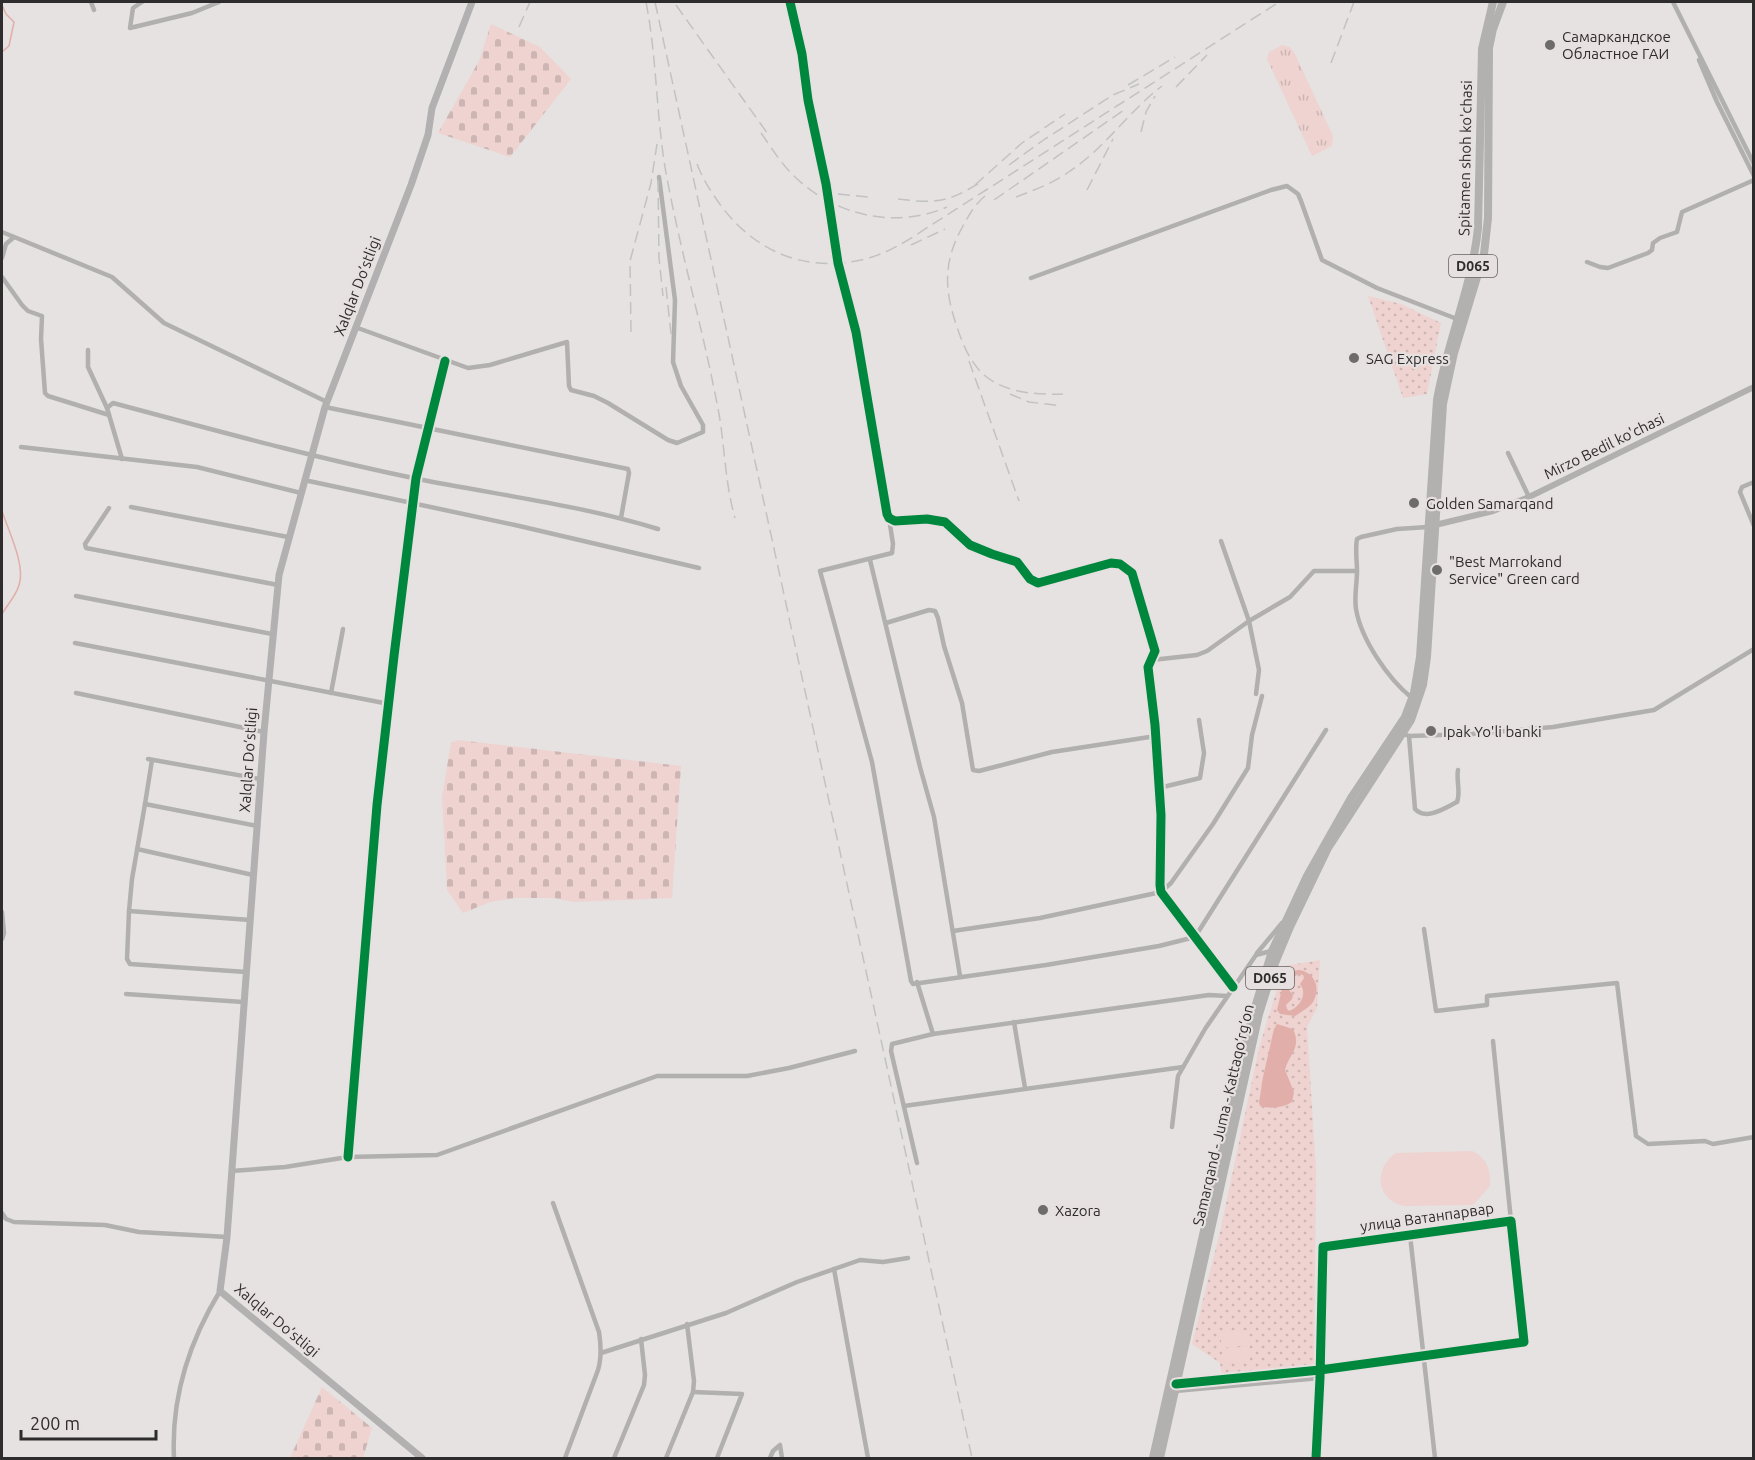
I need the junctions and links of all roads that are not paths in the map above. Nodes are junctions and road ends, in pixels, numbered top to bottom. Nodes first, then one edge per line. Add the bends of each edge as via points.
1 (91, 2) edge
2 (142, 2) edge
3 (219, 2) edge
4 (472, 2) edge
5 (790, 2) edge
6 (1493, 2) edge
7 (1503, 2) edge
8 (1673, 2) edge
9 (94, 10) dead end
10 (1697, 51) junction
11 (1754, 164) edge
12 (659, 177) dead end
13 (1754, 178) edge
14 (2, 232) edge
15 (13, 238) junction
16 (2, 258) edge
17 (1587, 262) dead end
18 (2, 277) edge
19 (1031, 278) dead end
20 (1457, 319) junction
21 (355, 327) junction
22 (88, 350) dead end
23 (445, 361) junction
24 (1754, 387) edge
25 (326, 405) junction
26 (106, 408) junction
27 (109, 415) junction
28 (429, 430) junction
29 (21, 447) dead end
30 (1509, 453) dead end
31 (310, 455) junction
32 (122, 459) junction
33 (416, 478) junction
34 (304, 480) junction
35 (1754, 482) edge
36 (301, 493) junction
37 (1529, 497) junction
38 (413, 503) junction
39 (131, 507) dead end
40 (109, 508) dead end
41 (621, 518) junction
42 (889, 518) junction
43 (1753, 523) edge
44 (1431, 526) junction
45 (658, 529) dead end
46 (288, 537) junction
47 (1221, 541) dead end
48 (870, 560) junction
49 (699, 568) dead end
50 (1357, 571) junction
51 (278, 585) junction
52 (76, 596) dead end
53 (1248, 621) junction
54 (886, 623) junction
55 (343, 630) dead end
56 (272, 634) junction
57 (75, 642) dead end
58 (1754, 649) edge
59 (1152, 660) junction
60 (268, 681) junction
61 (76, 693) dead end
62 (331, 693) junction
63 (1412, 698) junction
64 (388, 704) junction
65 (1199, 720) dead end
66 (1326, 730) dead end
67 (264, 732) junction
68 (1402, 733) junction
69 (1156, 736) junction
70 (1458, 770) dead end
71 (260, 779) junction
72 (1159, 788) junction
73 (145, 804) junction
74 (257, 826) junction
75 (137, 849) junction
76 (253, 875) junction
77 (1161, 892) junction
78 (129, 911) junction
79 (2, 912) edge
80 (1286, 918) junction
81 (250, 920) junction
82 (1424, 929) dead end
83 (953, 932) junction
84 (1195, 937) junction
85 (2, 939) edge
86 (1276, 951) junction
87 (1256, 955) junction
88 (246, 972) junction
89 (960, 976) junction
90 (917, 982) junction
91 (1233, 987) junction
92 (126, 994) dead end
93 (1227, 996) junction
94 (243, 1002) junction
95 (1014, 1022) junction
96 (933, 1034) junction
97 (1493, 1041) dead end
98 (855, 1051) dead end
99 (1183, 1067) junction
100 (1025, 1088) junction
101 (904, 1106) junction
102 (1172, 1127) dead end
103 (1754, 1137) edge
104 (348, 1157) junction
105 (917, 1163) dead end
106 (231, 1171) junction
107 (553, 1203) dead end
108 (2, 1213) edge
109 (1511, 1221) junction
110 (1410, 1235) junction
111 (227, 1237) junction
112 (908, 1258) dead end
113 (834, 1269) junction
114 (220, 1290) junction
115 (687, 1324) junction
116 (641, 1339) junction
117 (601, 1353) junction
118 (1424, 1358) junction
119 (1320, 1370) junction
120 (1320, 1378) junction
121 (1175, 1387) junction
122 (693, 1392) junction
123 (174, 1458) edge
124 (422, 1458) edge
125 (565, 1458) edge
126 (614, 1458) edge
127 (666, 1458) edge
128 (717, 1458) edge
129 (770, 1458) edge
130 (782, 1458) edge
131 (868, 1458) edge
132 (1153, 1458) edge
133 (1160, 1458) edge
134 (1316, 1458) edge
135 (1435, 1458) edge

1 - 9 street
2 - 3 street via 134,8 130,28
4 - 21 main road, Xalqlar Do’stligi via 432,108 428,135 411,185
5 - 42 street
6 - 20 main road, Spitamen shoh ko'chasi / D065 via 1482,49 1475,256
7 - 44 main road, Spitamen shoh ko'chasi / D065 via 1489,48 1488,218 1484,255 1443,404
8 - 10 street
10 - 11 street
10 - 13 street via 1707,81
12 - 23 street via 675,300 673,362 703,432 677,443 594,396 571,390 567,342 468,368
13 - 17 street via 1682,212 1677,232 1653,243 1648,253 1605,269
14 - 15 street
15 - 16 street via 6,244
15 - 25 street via 112,277 164,323
18 - 27 street via 28,311 42,316 45,393
19 - 20 street via 1287,186 1302,201 1322,260 1377,288
20 - 44 main road, Spitamen shoh ko'chasi / D065 via 1437,400
21 - 23 street
21 - 25 main road, Xalqlar Do’stligi
22 - 26 street via 88,367
23 - 28 street
24 - 37 street, Mirzo Bedil ko'chasi
25 - 28 street
25 - 31 main road, Xalqlar Do’stligi
26 - 27 street
26 - 31 street via 113,403
27 - 32 street
28 - 33 street
28 - 41 street via 628,469
29 - 32 street
30 - 37 street
31 - 33 street
31 - 34 main road, Xalqlar Do’stligi
32 - 36 street via 197,467
33 - 38 street
33 - 41 street
34 - 36 main road, Xalqlar Do’stligi
34 - 38 street
35 - 43 street via 1740,492
36 - 46 main road, Xalqlar Do’stligi
37 - 44 street, Mirzo Bedil ko'chasi via 1493,511
38 - 49 street
38 - 64 street
39 - 46 street
40 - 51 street via 90,535 86,548
41 - 45 street
42 - 48 street via 891,553
42 - 59 street via 945,522 970,545 1017,562 1038,583 1111,563 1126,567 1132,573 1144,611 1155,651
44 - 50 street via 1359,537
44 - 63 main road, Samarqand - Juma - Kattaqo‘rg‘on / D065 via 1420,657
44 - 68 main road, Samarqand - Juma - Kattaqo‘rg‘on / D065 via 1425,671 1412,720
46 - 51 main road, Xalqlar Do’stligi
47 - 53 street
48 - 54 street
48 - 90 street via 820,571 872,762 911,981
50 - 53 street via 1314,571 1290,597
50 - 63 street via 1355,601 1361,629 1390,675
51 - 56 main road, Xalqlar Do’stligi
52 - 56 street
53 - 59 street via 1207,651
53 - 77 street via 1259,670 1248,768 1171,884
54 - 69 street via 934,611 962,703 973,770 1052,752
54 - 83 street via 934,817
55 - 62 street
56 - 60 main road, Xalqlar Do’stligi
57 - 60 street
58 - 68 street via 1654,710 1553,727 1472,734
59 - 69 street via 1148,667
60 - 62 street
60 - 67 main road, Xalqlar Do’stligi
61 - 67 street
62 - 64 street
63 - 68 main road, Samarqand - Juma - Kattaqo‘rg‘on / D065
64 - 104 street
65 - 72 street via 1204,753 1200,778
66 - 84 street
67 - 71 main road, Xalqlar Do’stligi
68 - 70 street via 1418,813 1426,815 1457,802
68 - 80 main road, Samarqand - Juma - Kattaqo‘rg‘on / D065 via 1323,844
68 - 86 main road, Samarqand - Juma - Kattaqo‘rg‘on / D065 via 1328,848
69 - 72 street
71 - 73 street via 150,759
71 - 74 main road, Xalqlar Do’stligi
72 - 77 street
73 - 74 street
73 - 75 street
74 - 76 main road, Xalqlar Do’stligi
75 - 76 street
75 - 78 street
76 - 81 main road, Xalqlar Do’stligi
77 - 83 street
77 - 84 street
78 - 81 street
78 - 88 street via 130,964
79 - 85 street
80 - 86 main road, Samarqand - Juma - Kattaqo‘rg‘on / D065
80 - 87 street
81 - 88 main road, Xalqlar Do’stligi
82 - 103 street via 1436,1011 1487,1005 1486,996 1617,983 1636,1136 1648,1144 1713,1144
83 - 89 street
84 - 89 street via 1046,965
84 - 91 street
86 - 87 street
86 - 121 main road, Samarqand - Juma - Kattaqo‘rg‘on / D065
86 - 132 main road, Samarqand - Juma - Kattaqo‘rg‘on / D065 via 1251,1021
87 - 91 street
88 - 94 main road, Xalqlar Do’stligi
89 - 90 street
90 - 96 street
91 - 93 street
92 - 94 street
93 - 95 street via 1209,994
93 - 99 street
94 - 106 main road, Xalqlar Do’stligi
95 - 96 street
95 - 100 street
96 - 101 street via 892,1044
97 - 109 street
98 - 104 street via 747,1076 657,1076 436,1155
99 - 100 street
99 - 102 street via 1178,1076
100 - 101 street
101 - 105 street
104 - 106 street
106 - 111 main road, Xalqlar Do’stligi
107 - 117 street via 599,1332
108 - 111 street via 14,1222 105,1225 139,1232
109 - 110 street, улица Ватанпарвар
109 - 118 street, улица Ватанпарвар via 1524,1342
110 - 118 street
110 - 119 street, улица Ватанпарвар via 1323,1247
111 - 114 main road, Xalqlar Do’stligi
112 - 113 street via 860,1260
113 - 115 street via 726,1313
113 - 131 street
114 - 123 street via 181,1377 173,1432
114 - 124 main road, Xalqlar Do’stligi
115 - 116 street
115 - 122 street
116 - 117 street
116 - 126 street via 644,1385
117 - 125 street
118 - 119 street, улица Ватанпарвар
118 - 135 street
119 - 120 street, улица Ватанпарвар
119 - 121 street
120 - 121 street
120 - 134 street, улица Ватанпарвар
121 - 133 main road, Samarqand - Juma - Kattaqo‘rg‘on / D065
122 - 127 street
122 - 128 street via 742,1394
129 - 130 street via 780,1445

